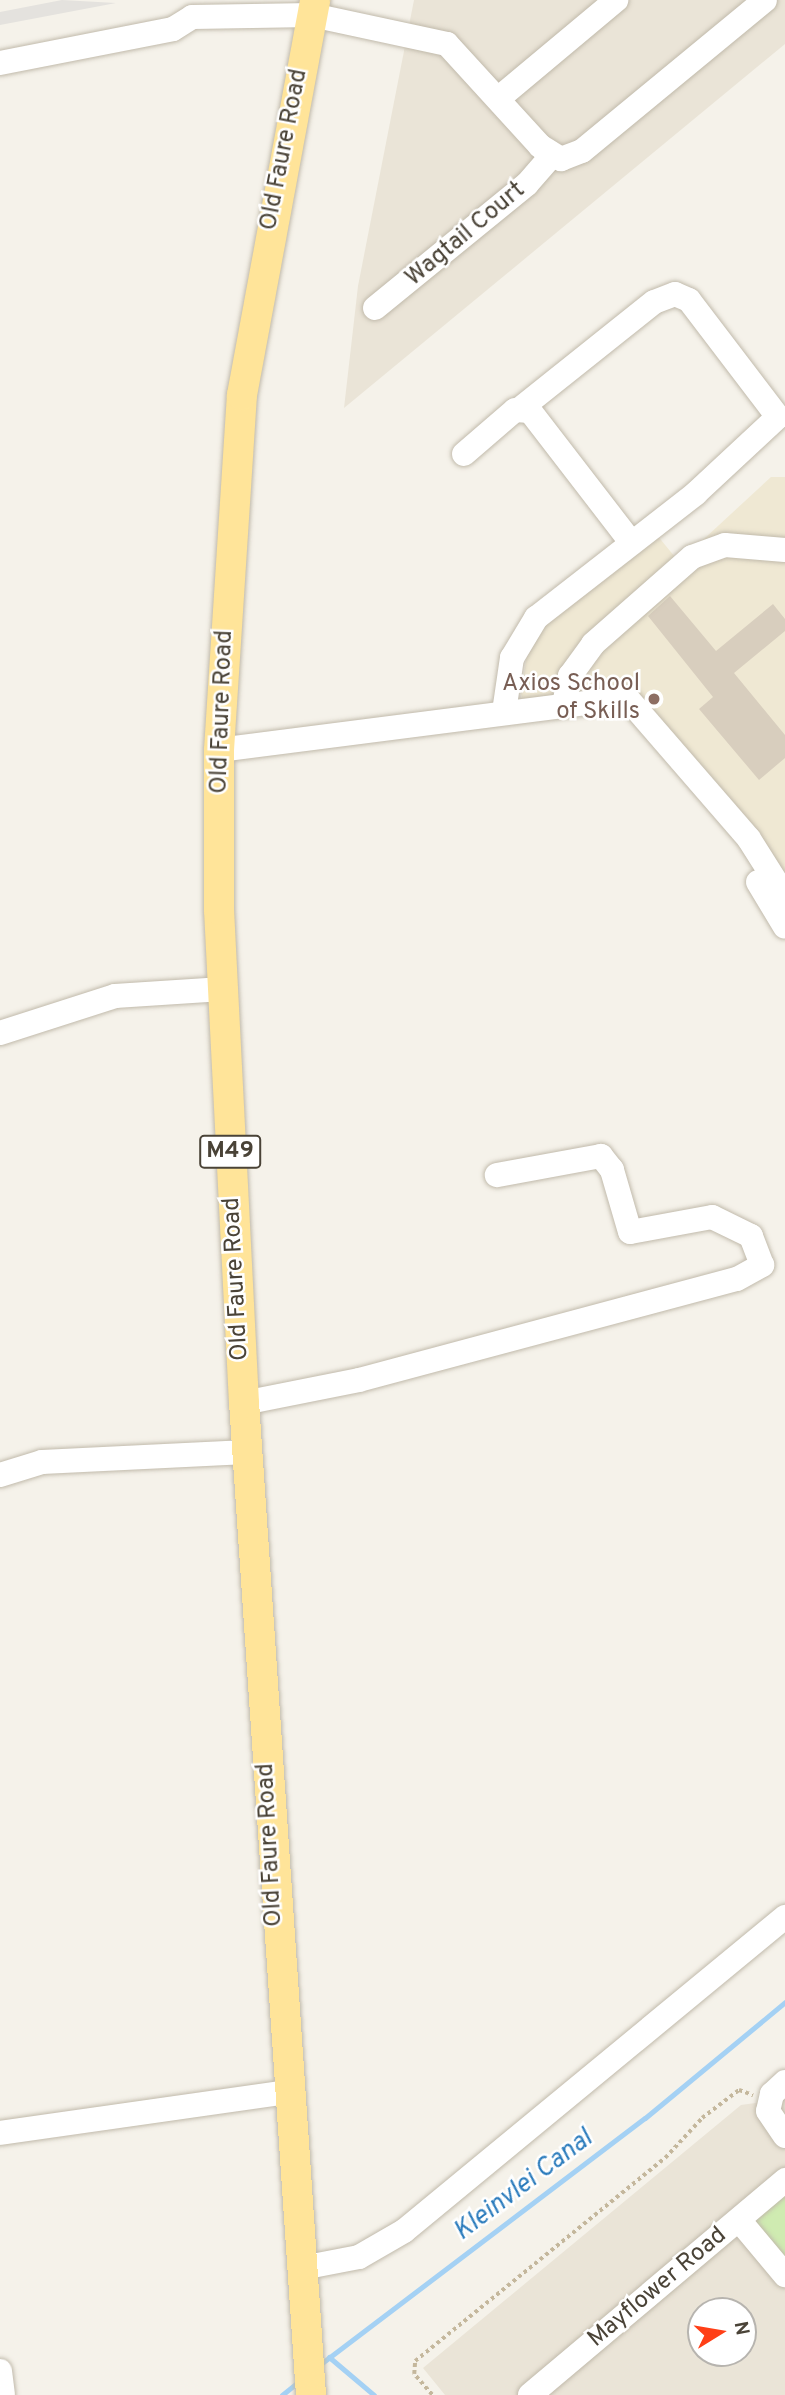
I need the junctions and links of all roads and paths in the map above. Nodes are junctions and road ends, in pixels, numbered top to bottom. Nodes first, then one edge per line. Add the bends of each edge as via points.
1 (616, 0) edge
2 (765, 0) edge
3 (313, 7) edge
4 (193, 9) edge
5 (0, 63) edge
6 (499, 98) junction
7 (552, 155) junction
8 (375, 308) dead end
9 (520, 409) junction
10 (464, 453) dead end
11 (631, 542) junction
12 (785, 550) edge
13 (564, 704) junction
14 (504, 712) junction
15 (219, 750) junction
16 (785, 896) edge
17 (785, 927) edge
18 (223, 989) junction
19 (0, 1034) edge
20 (497, 1175) dead end
21 (244, 1403) junction
22 (247, 1452) junction
23 (0, 1475) edge
24 (785, 1917) edge
25 (287, 2092) junction
26 (778, 2110) edge
27 (0, 2133) edge
28 (785, 2180) edge
29 (739, 2220) junction
30 (302, 2268) junction
31 (785, 2275) edge
32 (0, 2371) edge
33 (3, 2395) edge
34 (311, 2395) edge
35 (432, 2395) edge
36 (530, 2395) edge

1 - 6 street
2 - 7 street via 582,151
3 - 4 street
3 - 6 street via 447,44
3 - 15 main road, Old Faure Road / M49 via 242,395
4 - 5 street via 173,29
6 - 7 street
7 - 8 street, Wagtail Court via 527,184
9 - 10 street
9 - 11 street via 530,411
9 - 11 street via 654,302 676,294 689,300 777,421
11 - 14 street via 567,590 519,638
12 - 13 street via 725,545 692,557 593,644 570,676
13 - 14 street
13 - 16 street via 620,697 637,704 749,839
14 - 15 street
14 - 17 street via 538,722 614,713 638,727 726,833
15 - 18 main road, Old Faure Road / M49
18 - 19 street via 115,996 60,1009
18 - 21 main road, Old Faure Road / M49
20 - 21 street via 601,1156 612,1170 629,1232 712,1217 751,1236 762,1265 737,1279 359,1380
21 - 22 main road, Old Faure Road / M49
22 - 23 street via 42,1462
22 - 25 main road, Old Faure Road / M49
24 - 30 street via 404,2231 359,2257
25 - 27 street
25 - 30 main road, Old Faure Road / M49
26 - 35 path via 739,2090 665,2158 415,2361 414,2374
28 - 29 street, Mayflower Road
29 - 31 street
29 - 36 street, Mayflower Road
30 - 34 main road, Old Faure Road / M49
32 - 33 street

